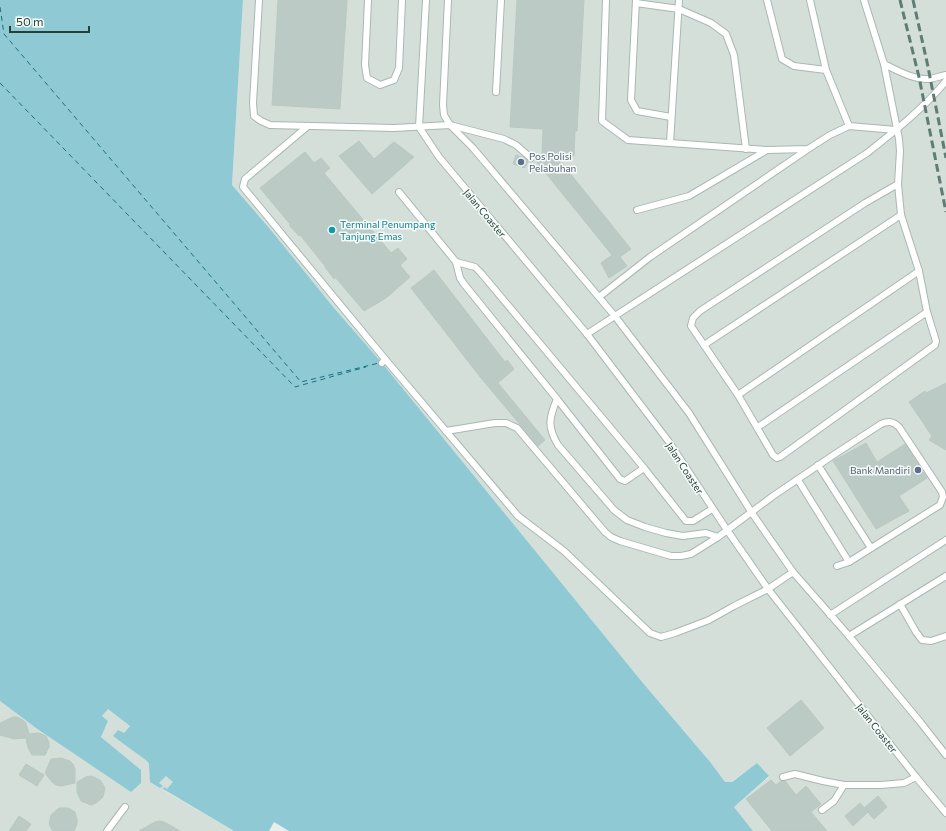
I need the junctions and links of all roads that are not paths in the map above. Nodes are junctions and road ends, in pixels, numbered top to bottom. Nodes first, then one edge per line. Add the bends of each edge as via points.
1 (259, 0) edge
2 (368, 0) edge
3 (402, 0) edge
4 (426, 0) edge
5 (448, 0) edge
6 (501, 0) edge
7 (606, 0) edge
8 (679, 0) edge
9 (768, 0) edge
10 (810, 0) edge
11 (864, 0) edge
12 (636, 1) edge
13 (679, 9) junction
14 (884, 64) junction
15 (826, 70) junction
16 (946, 75) edge
17 (946, 81) edge
18 (496, 92) dead end
19 (671, 117) junction
20 (450, 125) junction
21 (308, 126) junction
22 (848, 126) junction
23 (419, 127) junction
24 (896, 130) junction
25 (670, 143) junction
26 (746, 149) junction
27 (808, 149) junction
28 (767, 150) junction
29 (531, 158) dead end
30 (898, 184) junction
31 (399, 192) dead end
32 (637, 210) dead end
33 (901, 215) junction
34 (456, 262) junction
35 (919, 270) junction
36 (599, 297) junction
37 (928, 312) junction
38 (614, 316) junction
39 (587, 334) junction
40 (704, 345) junction
41 (738, 395) junction
42 (557, 399) junction
43 (758, 428) junction
44 (446, 431) junction
45 (818, 465) junction
46 (644, 468) junction
47 (798, 480) junction
48 (712, 509) junction
49 (752, 513) junction
50 (727, 530) junction
51 (718, 537) junction
52 (946, 540) edge
53 (871, 548) junction
54 (849, 562) junction
55 (837, 566) dead end
56 (793, 572) junction
57 (946, 576) edge
58 (768, 589) junction
59 (900, 604) junction
60 (830, 615) junction
61 (849, 636) junction
62 (946, 636) edge
63 (946, 755) edge
64 (783, 777) dead end
65 (916, 777) junction
66 (844, 784) junction
67 (125, 807) dead end
68 (822, 810) dead end
69 (946, 813) edge
70 (107, 831) edge

1 - 21 lane via 254,116 270,125
2 - 3 lane via 364,65 367,78 380,85 394,80 399,68
4 - 23 lane
5 - 20 lane via 443,105 444,115
6 - 18 lane
7 - 25 lane via 602,121 628,140
8 - 13 lane
9 - 15 lane via 782,60 794,66
10 - 15 lane
11 - 14 lane
12 - 13 lane
12 - 19 lane via 630,100 637,111
13 - 19 lane
13 - 26 lane via 711,23 726,34 734,55
14 - 16 lane via 902,73 930,79
14 - 24 lane
15 - 22 lane
17 - 24 lane via 929,101
19 - 25 lane
20 - 23 lane
20 - 29 lane via 504,139
20 - 36 lane via 473,148
21 - 23 lane
21 - 44 lane via 245,179 243,188 384,361
22 - 24 lane
22 - 27 lane
23 - 39 lane, Jalan Coaster via 444,163
24 - 30 lane via 900,151
24 - 38 lane via 867,153
25 - 26 lane
26 - 28 lane
27 - 28 lane
27 - 36 lane via 650,257
28 - 32 lane via 689,196
30 - 33 lane
30 - 40 lane via 700,311 693,318 691,326
31 - 34 lane
33 - 35 lane
33 - 40 lane
34 - 42 lane via 464,284
34 - 46 lane via 475,267 482,273
35 - 37 lane
35 - 41 lane
36 - 38 lane
37 - 43 lane
37 - 43 lane via 936,341 934,345 780,457 773,455
38 - 39 lane
38 - 49 lane via 689,413
39 - 48 lane, Jalan Coaster via 669,442
40 - 41 lane
41 - 43 lane
42 - 46 lane via 620,480 625,481
42 - 51 lane via 551,417 552,435 614,510 627,520 666,533 684,536 706,533
44 - 51 lane via 495,422 517,428 605,532 620,541 671,556 681,556 691,554
44 - 58 lane via 518,516 564,551 650,633 661,636 675,633 709,620
45 - 47 lane
45 - 53 lane
45 - 53 lane via 881,424 890,422 899,427 942,492 940,505
46 - 48 lane via 686,522 693,521
47 - 49 lane
47 - 54 lane
48 - 50 lane, Jalan Coaster
49 - 50 lane
49 - 56 lane
50 - 51 lane
50 - 58 lane, Jalan Coaster
52 - 60 lane
53 - 54 lane
54 - 55 lane
56 - 58 lane
56 - 60 lane
57 - 59 lane
58 - 65 lane, Jalan Coaster
59 - 61 lane
59 - 62 lane via 922,640 931,641
60 - 61 lane
61 - 63 lane
64 - 66 lane via 796,774
65 - 66 lane via 904,783
65 - 69 lane, Jalan Coaster
66 - 68 lane via 834,801
67 - 70 lane

